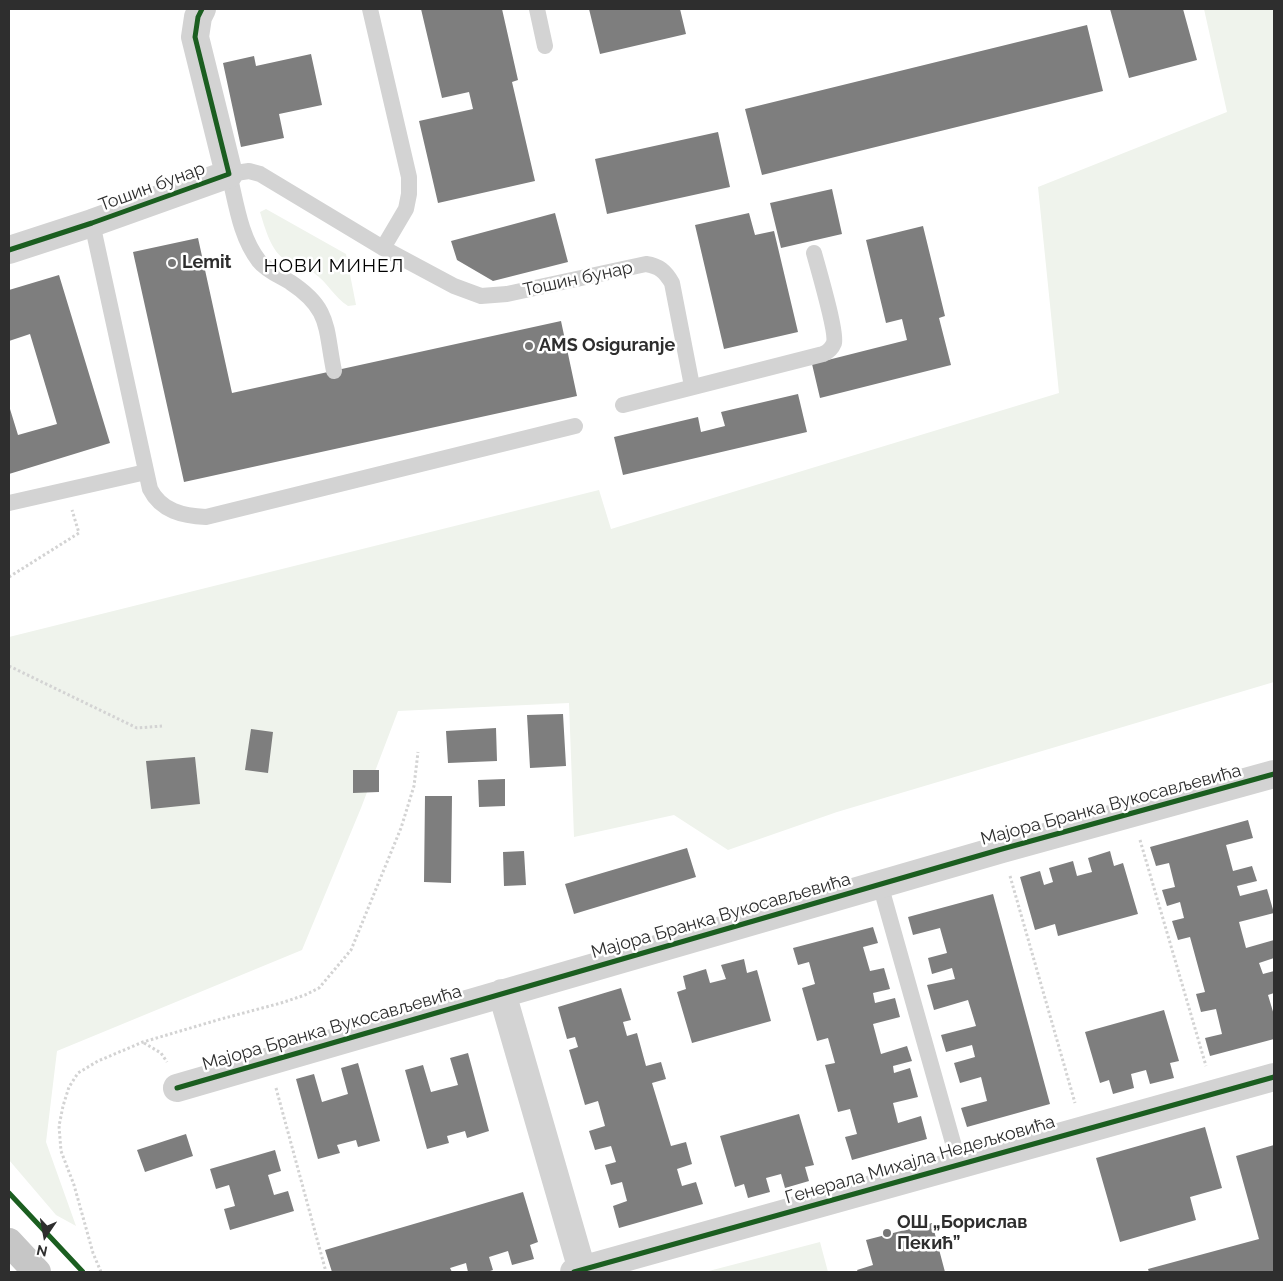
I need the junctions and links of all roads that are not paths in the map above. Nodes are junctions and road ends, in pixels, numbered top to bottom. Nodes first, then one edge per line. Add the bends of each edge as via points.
1 (202, 9) edge
2 (370, 9) edge
3 (537, 9) edge
4 (545, 46) dead end
5 (229, 174) junction
6 (92, 224) junction
7 (383, 248) junction
8 (9, 250) edge
9 (814, 253) dead end
10 (334, 371) dead end
11 (692, 386) junction
12 (623, 405) dead end
13 (575, 426) dead end
14 (146, 472) junction
15 (9, 503) edge
16 (1274, 774) edge
17 (880, 884) junction
18 (502, 993) junction
19 (1274, 1077) edge
20 (177, 1088) dead end
21 (959, 1164) junction
22 (9, 1242) edge
23 (578, 1271) edge
24 (36, 1272) edge

1 - 5 street, Тошин бунар via 195,37
2 - 7 lane via 409,178 406,209
3 - 4 lane
5 - 6 street, Тошин бунар
5 - 7 lane, Тошин бунар via 249,171 260,174
5 - 10 lane via 245,238 260,263 303,290 320,308
6 - 8 street, Тошин бунар
6 - 14 lane
7 - 11 lane, Тошин бунар via 454,286 481,296 507,294 646,264 657,266 672,282
9 - 11 lane via 833,328 834,343 828,352
11 - 12 lane
13 - 14 lane via 206,517 180,514 161,505 154,498
14 - 15 lane
16 - 17 street, Мајора Бранка Вукосављевића
17 - 18 street, Мајора Бранка Вукосављевића
17 - 21 lane
18 - 20 street, Мајора Бранка Вукосављевића
18 - 23 street
19 - 21 street, Генерала Михајла Недељковића
21 - 23 street, Генерала Михајла Недељковића
22 - 24 main road

